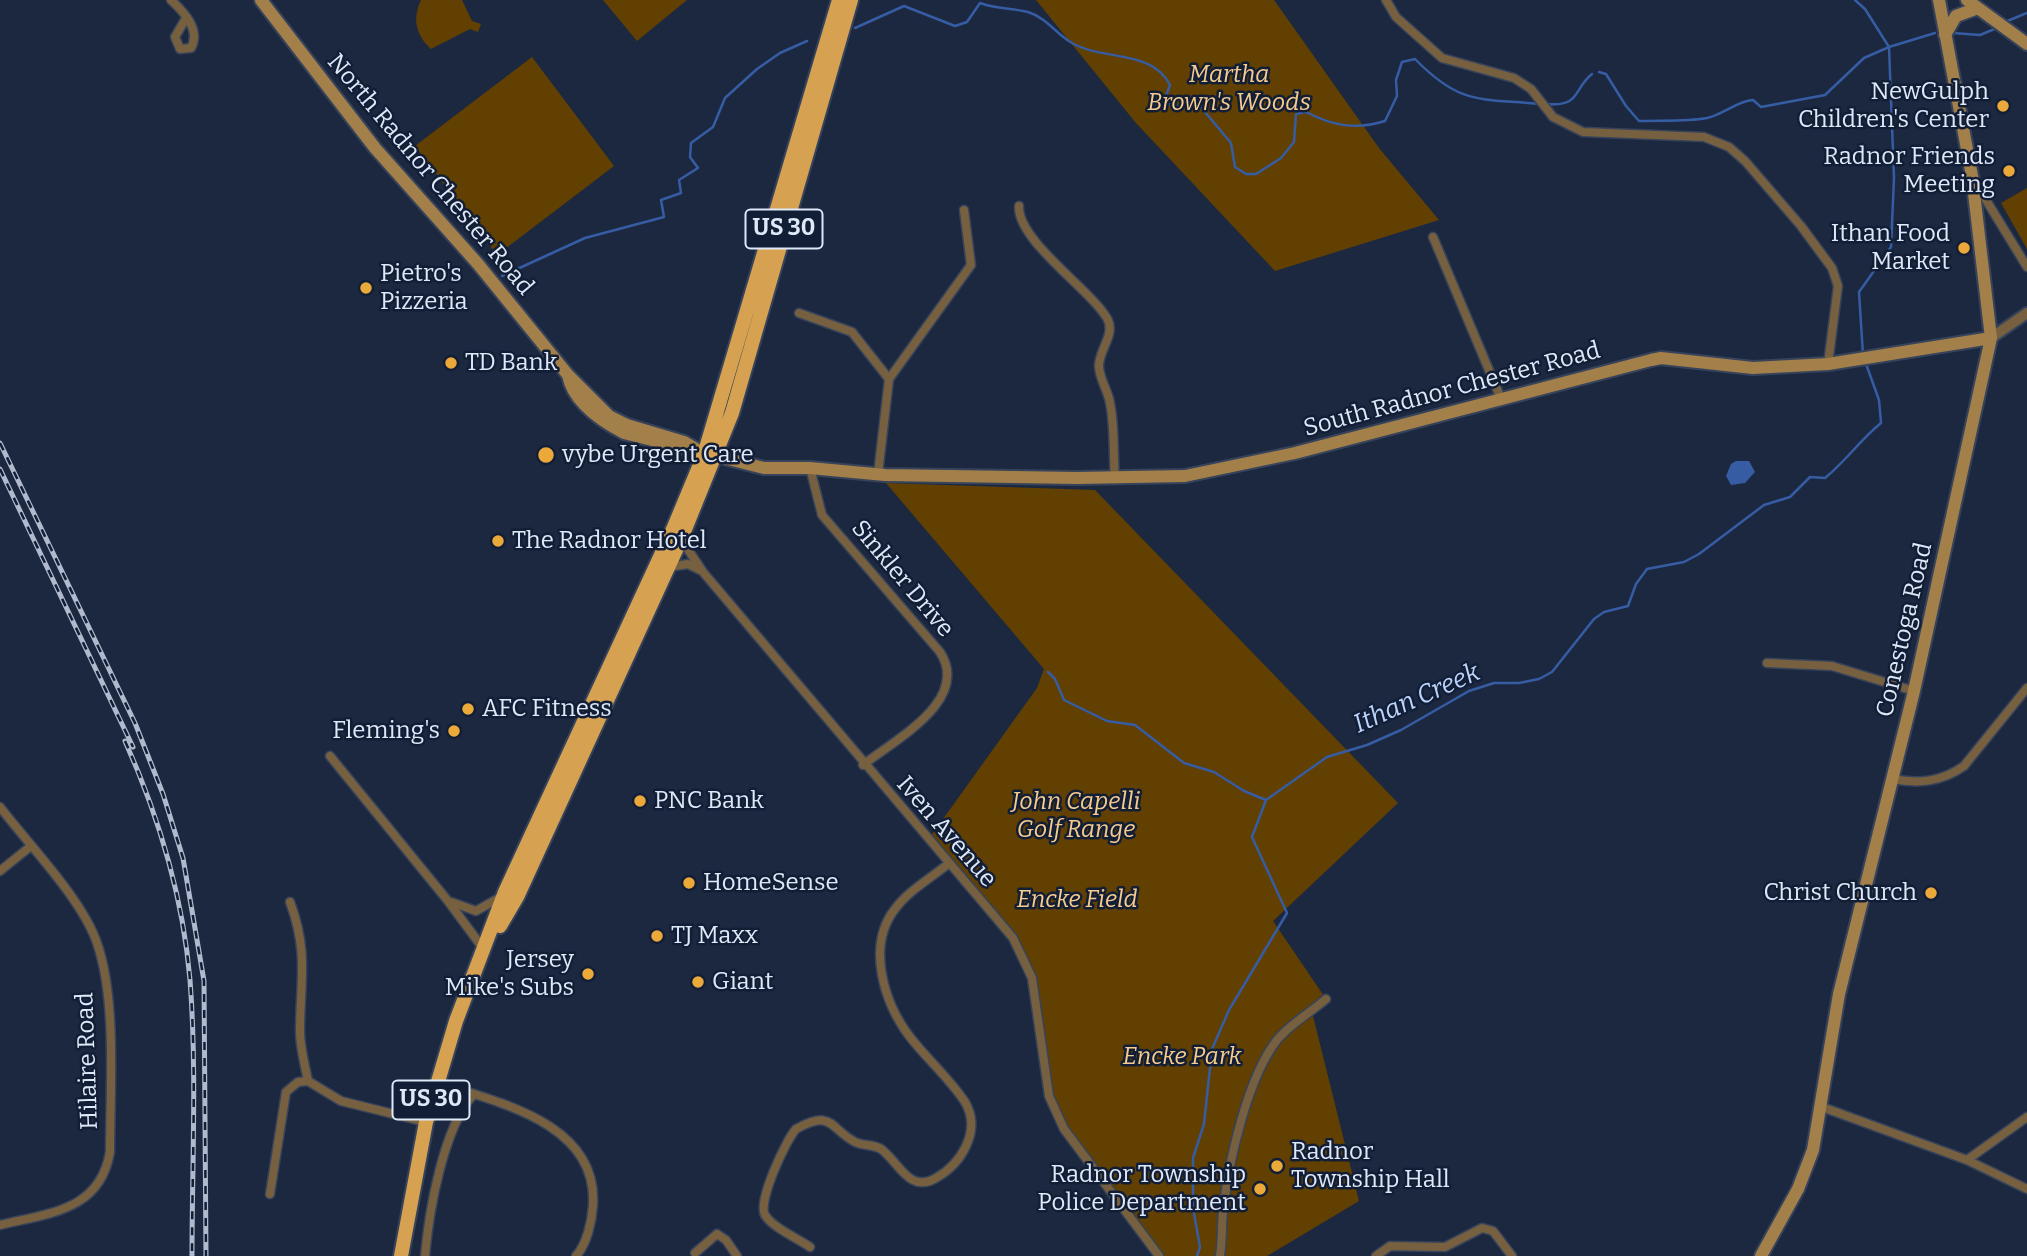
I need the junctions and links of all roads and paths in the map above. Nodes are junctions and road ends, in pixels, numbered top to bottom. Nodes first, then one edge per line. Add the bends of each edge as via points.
1 (172, 0) edge
2 (261, 0) edge
3 (839, 0) edge
4 (851, 0) edge
5 (1386, 0) edge
6 (1939, 0) edge
7 (1973, 4) edge
8 (186, 18) dead end
9 (1945, 35) junction
10 (2027, 44) edge
11 (1972, 176) junction
12 (1019, 206) dead end
13 (964, 210) dead end
14 (1433, 237) dead end
15 (2027, 267) edge
16 (799, 313) dead end
17 (2027, 313) edge
18 (1991, 338) junction
19 (1828, 364) junction
20 (889, 379) junction
21 (1502, 401) junction
22 (710, 456) junction
23 (810, 468) junction
24 (878, 474) junction
25 (1115, 479) junction
26 (681, 540) junction
27 (668, 568) junction
28 (703, 572) junction
29 (1767, 663) dead end
30 (2027, 688) edge
31 (1914, 691) junction
32 (330, 756) dead end
33 (863, 765) junction
34 (1892, 779) junction
35 (0, 807) edge
36 (31, 846) junction
37 (948, 864) junction
38 (0, 871) edge
39 (505, 892) junction
40 (449, 901) junction
41 (290, 902) dead end
42 (485, 951) junction
43 (1326, 999) dead end
44 (308, 1081) junction
45 (436, 1082) junction
46 (473, 1095) junction
47 (1822, 1107) junction
48 (2027, 1117) edge
49 (426, 1122) junction
50 (1967, 1160) junction
51 (2027, 1189) edge
52 (270, 1194) dead end
53 (0, 1225) edge
54 (810, 1247) dead end
55 (695, 1252) dead end
56 (401, 1256) edge
57 (425, 1256) edge
58 (576, 1256) edge
59 (737, 1256) edge
60 (1159, 1256) edge
61 (1220, 1256) edge
62 (1376, 1256) edge
63 (1512, 1256) edge
64 (1761, 1256) edge

1 - 8 street
2 - 22 main road, North Radnor Chester Road via 375,148 568,375 609,416
3 - 22 highway, US 30
4 - 22 highway, US 30 via 746,370
5 - 19 street via 1396,17 1442,58 1514,78 1531,89 1553,117 1583,132 1704,137 1729,147 1801,226 1832,268 1838,286
6 - 9 main road, Conestoga Road
7 - 9 main road via 1956,16
7 - 10 main road
9 - 11 main road, Conestoga Road
11 - 15 street
11 - 18 main road, Conestoga Road
12 - 25 street via 1020,215 1046,254 1107,320 1110,335 1099,366 1110,402
13 - 20 street via 971,265
14 - 21 street
16 - 20 street via 852,332
17 - 18 street, South Radnor Chester Road
18 - 19 main road, South Radnor Chester Road
18 - 31 main road, Conestoga Road
19 - 21 main road, South Radnor Chester Road via 1753,368 1661,358
20 - 24 street
21 - 25 main road, South Radnor Chester Road via 1236,466 1185,476
22 - 23 main road, North Radnor Chester Road via 764,468
22 - 26 highway, US 30
22 - 39 highway, US 30
23 - 24 main road, North Radnor Chester Road
23 - 33 street, Sinkler Drive via 822,515 940,652 949,672 947,691 934,709
24 - 25 main road, South Radnor Chester Road
26 - 27 highway, US 30
26 - 28 street, Iven Avenue
27 - 28 street via 688,564
27 - 42 highway, US 30 via 517,897
28 - 33 street, Iven Avenue
29 - 31 street via 1832,666
30 - 34 street via 1964,766 1950,776 1913,783
31 - 34 main road, Conestoga Road
32 - 40 street
33 - 37 street, Iven Avenue
34 - 47 main road, Conestoga Road via 1839,994
35 - 36 street, Hilaire Road
36 - 38 street
36 - 53 street, Hilaire Road via 83,914 97,943 106,991 110,1152 104,1177 76,1204
37 - 54 street via 895,909 881,936 879,954 901,1025 967,1105 970,1129 966,1148 958,1161 936,1178 917,1182 883,1151 855,1142 832,1122 822,1120 796,1129 766,1191 763,1209 766,1217
37 - 60 street, Iven Avenue via 1013,938 1032,978 1049,1096 1064,1129
39 - 40 street via 476,911
39 - 42 highway, US 30
40 - 42 street
41 - 44 street via 303,942 300,1034
42 - 45 highway, US 30
43 - 61 street via 1277,1040 1260,1072 1233,1147
44 - 49 street via 341,1101
44 - 52 street via 298,1082 286,1092
45 - 46 street
45 - 49 highway, US 30
46 - 57 street via 454,1122 430,1211
46 - 58 street via 508,1104 549,1126 583,1160 593,1206
47 - 50 street
47 - 64 main road, Conestoga Road via 1798,1189
48 - 50 street
49 - 56 highway, US 30
50 - 51 street
55 - 59 street via 717,1234
62 - 63 street via 1390,1246 1445,1247 1482,1228 1493,1231

